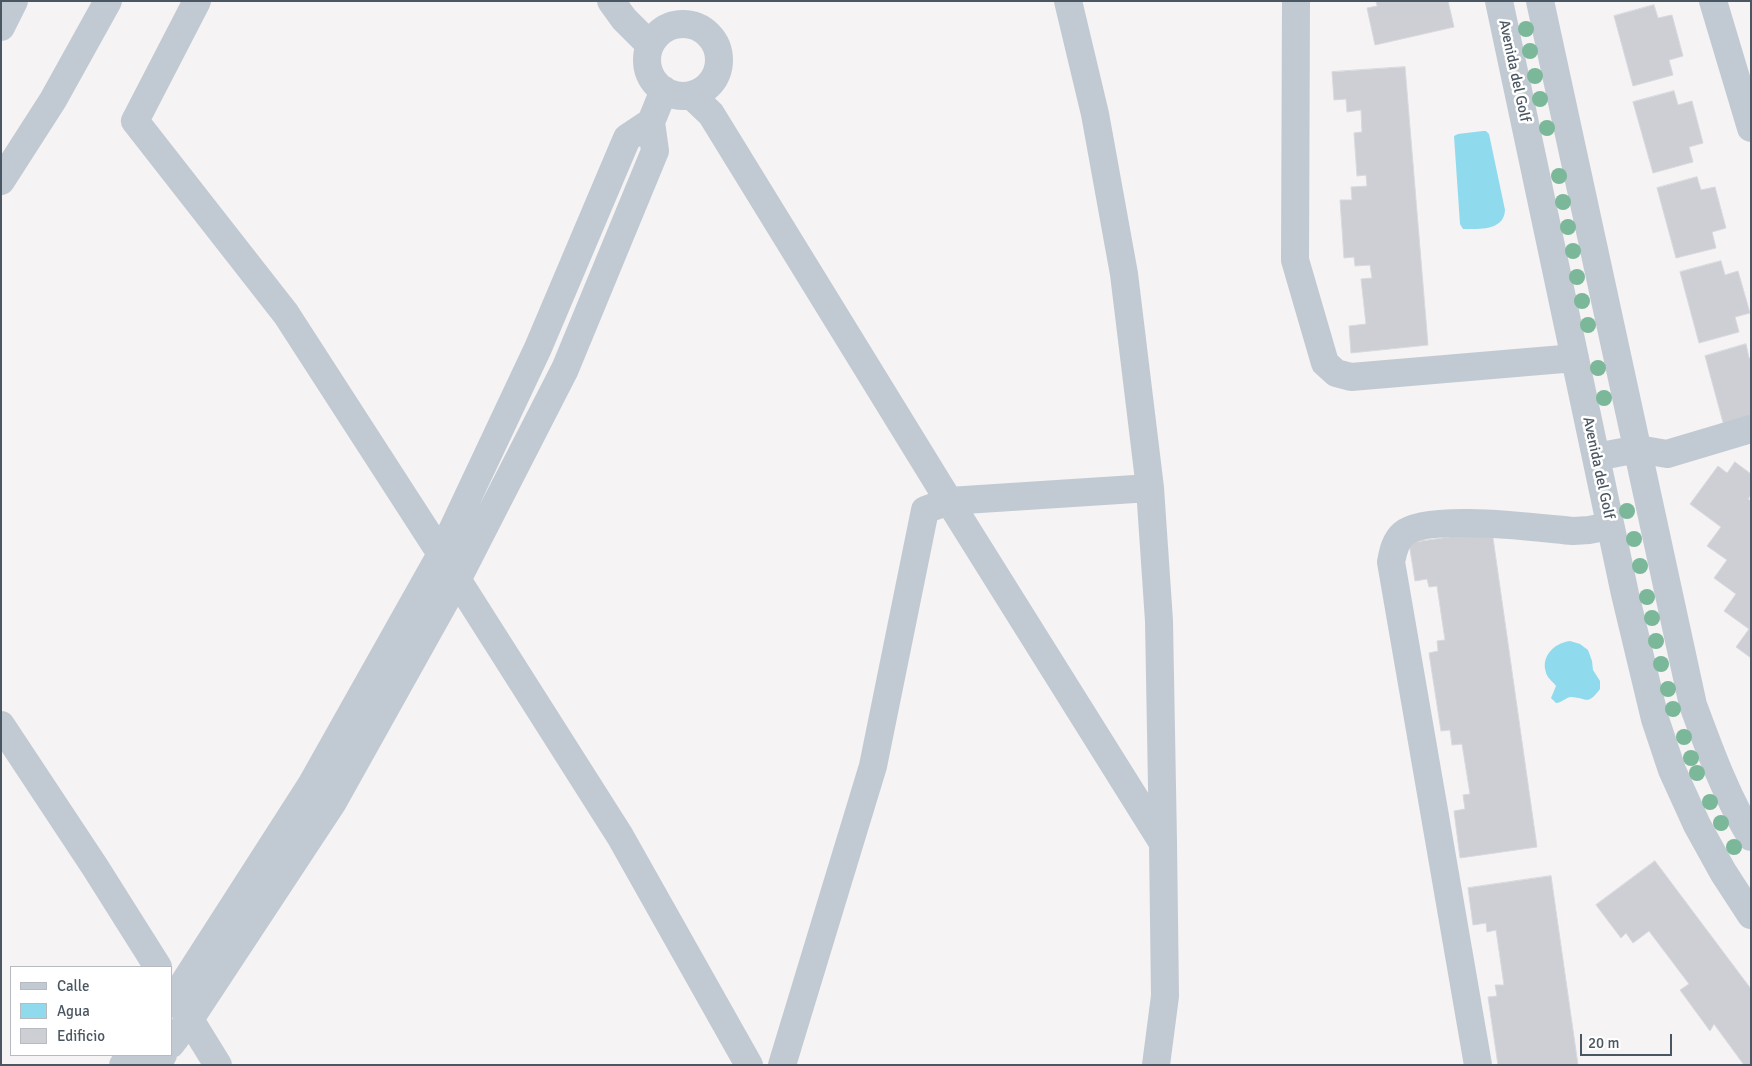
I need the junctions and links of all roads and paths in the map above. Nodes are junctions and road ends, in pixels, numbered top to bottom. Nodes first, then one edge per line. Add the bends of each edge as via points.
1 (14, 1) edge
2 (108, 1) edge
3 (197, 1) edge
4 (611, 1) edge
5 (1068, 1) edge
6 (1296, 1) edge
7 (1499, 1) edge
8 (1540, 1) edge
9 (1713, 1) edge
10 (1, 28) edge
11 (650, 45) junction
12 (664, 90) junction
13 (692, 95) junction
14 (651, 122) junction
15 (1751, 128) edge
16 (1, 181) edge
17 (1575, 358) junction
18 (1751, 429) edge
19 (1638, 449) junction
20 (1596, 457) junction
21 (1150, 488) junction
22 (949, 501) junction
23 (1610, 526) junction
24 (441, 554) junction
25 (457, 580) junction
26 (1, 725) edge
27 (1751, 837) edge
28 (1163, 843) junction
29 (1751, 915) edge
30 (157, 966) edge
31 (177, 1002) edge
32 (172, 1037) edge
33 (218, 1065) edge
34 (749, 1065) edge
35 (782, 1065) edge
36 (1156, 1065) edge
37 (1478, 1065) edge

1 - 10 street
2 - 16 street via 53,100
3 - 24 street via 135,121 286,314
4 - 11 street
5 - 21 street via 1095,114 1124,274
6 - 17 street via 1295,260 1325,364 1336,373 1351,377
7 - 17 street, Avenida del Golf
8 - 19 street
9 - 15 street
11 - 12 street via 648,65 651,75
11 - 13 street via 662,31 679,24 691,24 712,37 718,47 718,72 703,90
12 - 13 street via 682,96
12 - 14 street
13 - 22 street via 711,114
14 - 24 street via 627,138 538,348
14 - 25 street via 655,151 565,368
17 - 20 street, Avenida del Golf
18 - 19 street via 1667,454
19 - 20 street
19 - 27 street via 1693,705 1730,800
20 - 23 street, Avenida del Golf
21 - 22 street
21 - 28 street via 1159,620
22 - 28 street
22 - 35 street via 924,510 873,766
23 - 29 street, Avenida del Golf via 1655,719 1672,770 1697,825
23 - 37 street via 1573,531 1446,523 1415,527 1402,535 1394,548 1391,562
24 - 25 street
24 - 31 street via 311,785
25 - 31 street via 333,802
25 - 34 street via 620,836
26 - 30 street
28 - 36 street via 1165,996
31 - 32 street
31 - 33 street

